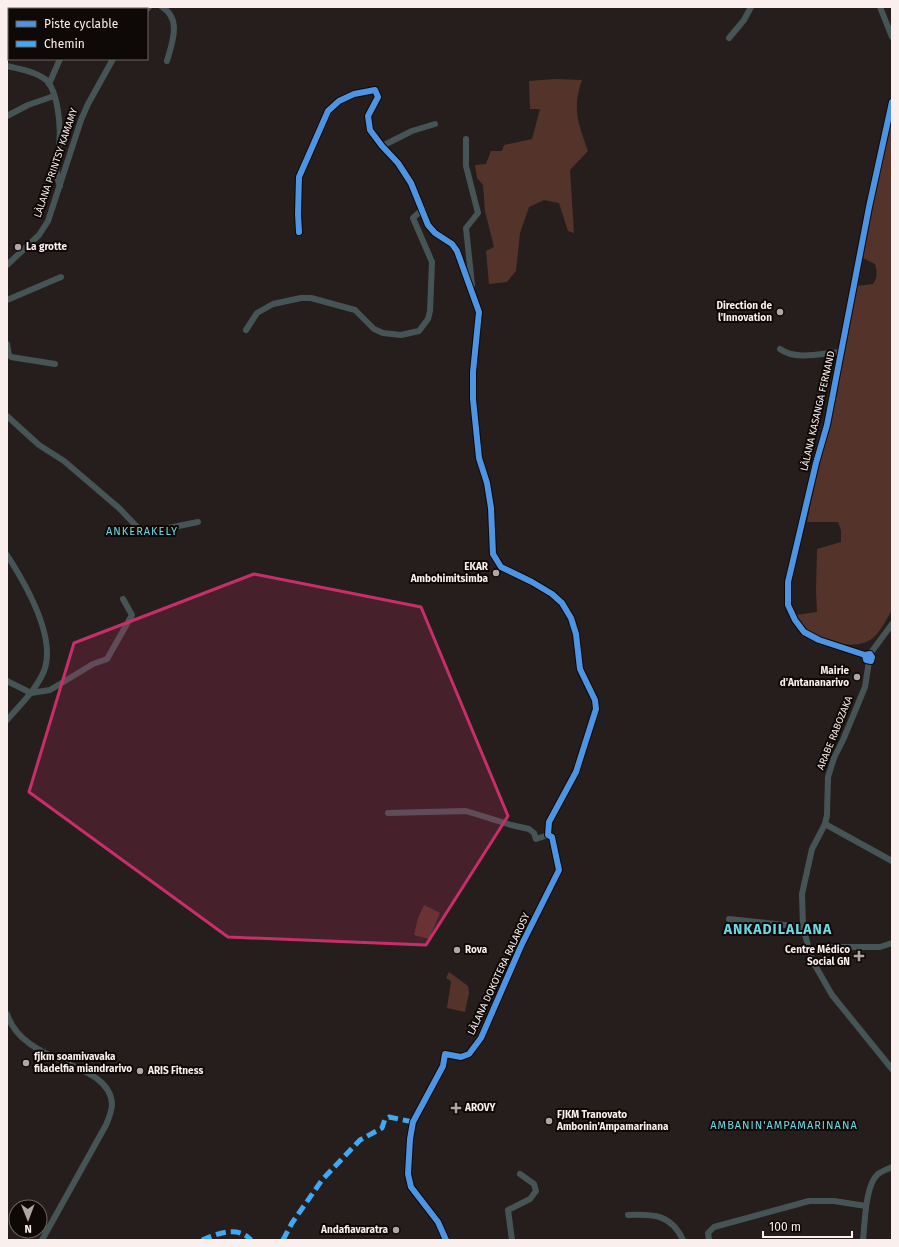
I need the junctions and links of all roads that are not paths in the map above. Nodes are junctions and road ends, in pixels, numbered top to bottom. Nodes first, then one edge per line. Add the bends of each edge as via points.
1 (162, 7) edge
2 (751, 7) edge
3 (880, 7) edge
4 (889, 21) edge
5 (892, 37) edge
6 (729, 38) dead end
7 (60, 60) edge
8 (113, 60) edge
9 (167, 61) dead end
10 (7, 66) edge
11 (49, 84) junction
12 (54, 96) junction
13 (892, 102) edge
14 (7, 116) edge
15 (435, 124) dead end
16 (466, 139) dead end
17 (382, 146) junction
18 (60, 186) junction
19 (423, 209) junction
20 (299, 232) dead end
21 (7, 265) edge
22 (61, 277) dead end
23 (472, 290) junction
24 (7, 300) edge
25 (246, 330) dead end
26 (7, 344) edge
27 (780, 349) dead end
28 (842, 352) junction
29 (55, 364) dead end
30 (7, 416) edge
31 (198, 522) dead end
32 (7, 555) edge
33 (123, 599) dead end
34 (892, 624) edge
35 (868, 655) junction
36 (7, 681) edge
37 (31, 693) junction
38 (7, 720) edge
39 (388, 813) dead end
40 (825, 824) junction
41 (548, 835) junction
42 (892, 861) edge
43 (729, 919) dead end
44 (803, 927) junction
45 (892, 943) edge
46 (809, 951) junction
47 (7, 1014) edge
48 (892, 1069) edge
49 (892, 1167) edge
50 (520, 1174) dead end
51 (866, 1206) junction
52 (628, 1215) dead end
53 (42, 1240) edge
54 (446, 1240) edge
55 (512, 1240) edge
56 (682, 1240) edge
57 (709, 1240) edge
58 (863, 1240) edge

1 - 9 street via 172,15 174,22
2 - 6 street
3 - 4 street
4 - 5 street
7 - 11 street
8 - 18 street, LÀLANA PRINTSY KAMAMY via 88,104
10 - 11 street via 40,76
11 - 12 street
12 - 14 street
12 - 18 street via 60,128 56,174
13 - 28 street, LÀLANA KASANGA FERNAND
15 - 17 street via 412,130
16 - 23 street via 466,166 478,213 466,228
17 - 19 street via 398,163
17 - 20 street via 370,130 368,116 378,97 375,90 354,94 339,101 328,111 299,177
18 - 21 street, LÀLANA PRINTSY KAMAMY via 43,229
19 - 23 street via 428,225 458,251
19 - 25 street via 413,218 432,262 431,294 428,319 419,331 401,335 383,333 374,329 355,310 312,298 273,304 257,313
22 - 24 street
23 - 41 street via 479,312 473,372 476,433 491,508 493,554 501,567 532,582 562,603 571,618 576,634 580,669 595,700 596,709 576,772 552,813
26 - 29 street via 11,358
27 - 28 street via 788,354 797,355
28 - 35 street, LÀLANA KASANGA FERNAND via 827,425 790,572 788,605 804,632 819,640
30 - 31 street via 39,445 102,494 139,529 148,532
32 - 37 street via 30,595 47,646 43,672
33 - 37 street via 132,615 107,659 93,664 50,690
34 - 35 street
35 - 40 street, ARABE RABOZAKA via 865,659 869,661 865,687 828,777
36 - 37 street
37 - 38 street
39 - 41 street via 466,811 510,826 528,829 534,833 536,839
40 - 42 street
40 - 44 street, ARABE RABOZAKA via 812,849 805,877 802,894
41 - 54 street, LÀLANA DOKOTERA RALAROSY via 552,837 560,870 521,946 481,1038 469,1054 461,1057 445,1054 443,1066 413,1122 408,1174 411,1187 438,1222
43 - 44 street
44 - 46 street, ARABE RABOZAKA
45 - 46 street via 880,947 832,947
46 - 48 street, ARABE RABOZAKA via 832,995
47 - 53 street via 14,1028 27,1043 98,1078 111,1097 112,1105 106,1125
49 - 51 street via 878,1175 870,1186
50 - 55 street via 534,1184 536,1191 530,1199 508,1210
51 - 57 street via 834,1201 809,1201 714,1227 708,1233
51 - 58 street
52 - 56 street via 657,1215 677,1228

